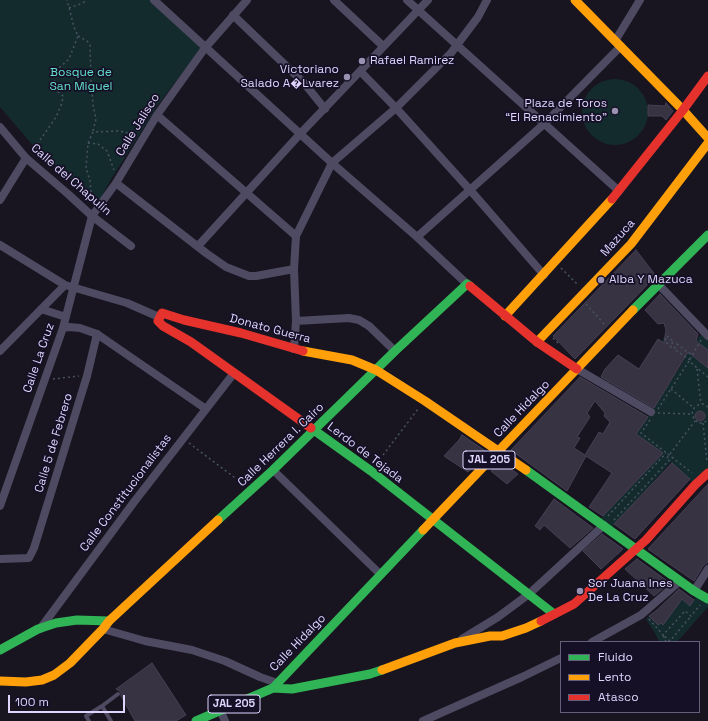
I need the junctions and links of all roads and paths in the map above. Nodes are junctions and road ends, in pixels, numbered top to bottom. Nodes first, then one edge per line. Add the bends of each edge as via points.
1 (67, 0) edge
2 (86, 0) edge
3 (154, 0) edge
4 (247, 0) edge
5 (334, 0) edge
6 (407, 0) edge
7 (428, 0) edge
8 (487, 0) edge
9 (575, 0) edge
10 (640, 0) edge
11 (69, 8) junction
12 (417, 10) junction
13 (233, 15) junction
14 (78, 36) junction
15 (618, 44) junction
16 (457, 45) junction
17 (383, 46) junction
18 (205, 48) junction
19 (360, 71) junction
20 (708, 76) edge
21 (396, 108) junction
22 (324, 109) junction
23 (683, 110) junction
24 (157, 115) junction
25 (544, 124) junction
26 (0, 128) edge
27 (93, 132) junction
28 (300, 134) junction
29 (708, 138) edge
30 (136, 140) dead end
31 (88, 143) junction
32 (708, 143) edge
33 (26, 158) junction
34 (332, 164) junction
35 (117, 180) junction
36 (470, 190) junction
37 (619, 191) junction
38 (247, 192) junction
39 (0, 200) edge
40 (92, 216) junction
41 (708, 235) edge
42 (296, 236) junction
43 (417, 237) junction
44 (0, 245) edge
45 (131, 246) dead end
46 (198, 246) junction
47 (555, 262) junction
48 (294, 269) junction
49 (544, 275) junction
50 (467, 284) junction
51 (65, 285) junction
52 (659, 285) junction
53 (74, 287) junction
54 (583, 295) junction
55 (41, 309) junction
56 (505, 316) junction
57 (66, 317) junction
58 (159, 317) junction
59 (296, 321) junction
60 (62, 328) junction
61 (612, 332) junction
62 (98, 334) junction
63 (706, 336) edge
64 (664, 341) joint
65 (538, 342) junction
66 (294, 349) junction
67 (0, 351) edge
68 (395, 351) junction
69 (692, 356) junction
70 (690, 360) junction
71 (576, 369) junction
72 (697, 369) junction
73 (376, 370) junction
74 (234, 373) junction
75 (87, 376) junction
76 (708, 377) edge
77 (44, 379) junction
78 (671, 389) junction
79 (425, 401) junction
80 (701, 404) junction
81 (708, 406) edge
82 (694, 408) junction
83 (206, 409) junction
84 (653, 412) junction
85 (692, 414) junction
86 (708, 420) edge
87 (695, 421) junction
88 (704, 423) junction
89 (315, 430) junction
90 (183, 438) junction
91 (498, 450) junction
92 (666, 453) junction
93 (669, 455) junction
94 (672, 457) junction
95 (667, 458) dead end
96 (708, 463) edge
97 (273, 470) junction
98 (371, 471) junction
99 (708, 473) edge
100 (696, 477) dead end
101 (644, 479) junction
102 (648, 483) junction
103 (251, 490) junction
104 (0, 506) edge
105 (432, 520) junction
106 (604, 525) junction
107 (636, 550) junction
108 (0, 559) edge
109 (708, 569) edge
110 (380, 574) junction
111 (680, 581) junction
112 (694, 591) junction
113 (529, 594) junction
114 (708, 599) edge
115 (700, 605) dead end
116 (554, 614) junction
117 (691, 616) junction
118 (648, 617) dead end
119 (109, 621) junction
120 (40, 629) junction
121 (103, 630) junction
122 (663, 635) junction
123 (594, 641) edge
124 (666, 641) edge
125 (455, 643) junction
126 (0, 650) edge
127 (560, 658) edge
128 (0, 682) edge
129 (275, 685) junction
130 (118, 694) dead end
131 (102, 706) junction
132 (220, 710) junction
133 (89, 721) edge
134 (112, 721) edge
135 (196, 721) edge
136 (225, 721) edge
137 (423, 721) edge

1 - 11 path
2 - 11 path
3 - 18 street
4 - 13 street
5 - 17 street
6 - 12 street
7 - 12 street
8 - 16 street
9 - 15 main road
10 - 15 street
11 - 14 path
12 - 16 street
12 - 17 street
13 - 18 street
13 - 22 street via 304,83
14 - 27 path via 90,45 96,119
14 - 33 path via 52,87 63,96 62,103 36,149
15 - 23 main road
15 - 25 street
16 - 21 street
16 - 25 street
17 - 19 street
18 - 24 street, Calle Jalisco
18 - 28 street
19 - 21 street
19 - 22 street
20 - 23 main road
21 - 34 street
21 - 36 street
22 - 28 street
23 - 29 main road
23 - 37 main road
24 - 35 street, Calle Jalisco
24 - 38 street
25 - 36 street
25 - 37 street
26 - 33 street, Calle del Chapulín
27 - 30 path via 126,132
27 - 31 path
28 - 34 street
28 - 38 street
31 - 35 path via 98,144 107,151
31 - 40 path via 86,168 93,204
32 - 54 main road, Mazuca via 632,244
33 - 39 street
33 - 40 street, Calle del Chapulín
34 - 42 street
34 - 43 street
35 - 40 street, Calle Jalisco
35 - 46 street
36 - 43 street
36 - 49 street
37 - 47 main road
38 - 42 street
38 - 46 street
40 - 45 street, Calle del Chapulín
40 - 53 street, Calle La Cruz
41 - 52 main road, Calle Hidalgo / JAL 205
42 - 48 street
43 - 50 street
44 - 51 street
46 - 48 street via 226,266 249,276
47 - 49 main road
47 - 54 path
48 - 59 street
49 - 56 main road
50 - 56 main road
50 - 68 main road, Calle Herrera I. Cairo
51 - 53 street
51 - 55 street, Calle La Cruz
52 - 61 main road, Calle Hidalgo / JAL 205
52 - 63 street
53 - 57 street, Calle La Cruz
53 - 58 street via 127,303
54 - 61 path
54 - 65 main road, Mazuca
55 - 57 street
55 - 67 street, Calle La Cruz
56 - 65 main road
57 - 60 street, Calle La Cruz
58 - 66 main road, Donato Guerra via 162,313
58 - 74 main road, Lerdo de Tejada via 158,320 163,326 191,342
59 - 66 street
59 - 68 street via 349,318 359,320
60 - 62 street via 80,328
60 - 77 street, Calle La Cruz
61 - 71 main road, Calle Hidalgo / JAL 205
62 - 75 street, Calle 5 de Febrero
62 - 83 street
63 - 69 path
64 - 64 path via 672,347 674,342 667,336
65 - 71 main road
66 - 73 main road, Donato Guerra via 352,360
68 - 73 main road, Calle Herrera I. Cairo
69 - 70 path
69 - 70 path via 677,344 674,349
70 - 72 path
70 - 78 path
71 - 84 street
71 - 91 main road, Calle Hidalgo / JAL 205
72 - 76 path
72 - 80 path
73 - 79 main road, Donato Guerra
73 - 89 main road, Calle Herrera I. Cairo
74 - 83 street, Calle Constitucionalistas
74 - 89 main road, Lerdo de Tejada
75 - 77 path
75 - 108 street, Calle 5 de Febrero via 34,548 29,558
77 - 104 street, Calle La Cruz
78 - 82 path
78 - 84 path
79 - 91 main road, Donato Guerra
79 - 98 path
80 - 81 path
80 - 82 path
82 - 85 path
83 - 90 street, Calle Constitucionalistas
84 - 85 path
84 - 92 path via 641,433
85 - 87 path
86 - 88 path
87 - 88 path
87 - 93 path
88 - 96 path
89 - 97 main road, Calle Herrera I. Cairo
89 - 98 main road, Lerdo de Tejada
90 - 103 path
90 - 120 street, Calle Constitucionalistas
91 - 105 main road, Calle Hidalgo / JAL 205
91 - 106 main road, Donato Guerra
92 - 93 path
92 - 101 path
93 - 94 path
93 - 95 path
94 - 100 path
94 - 102 path
97 - 103 main road, Calle Herrera I. Cairo
97 - 110 street
98 - 105 main road, Lerdo de Tejada
99 - 107 main road, JAL 205
101 - 102 path
101 - 106 path
102 - 106 path
103 - 119 main road, Calle Herrera I. Cairo
105 - 110 main road, Calle Hidalgo / JAL 205
105 - 113 main road, Lerdo de Tejada
106 - 107 main road, Donato Guerra
106 - 113 street
107 - 111 main road, Donato Guerra
107 - 116 main road, JAL 205 via 574,604
109 - 112 street
110 - 129 main road, Calle Hidalgo / JAL 205
111 - 112 main road, Donato Guerra
111 - 123 street via 641,615
112 - 114 main road, Donato Guerra
113 - 116 main road, Lerdo de Tejada
113 - 125 street via 498,617
115 - 117 path
116 - 125 main road, JAL 205 via 502,636
117 - 122 path via 685,611
117 - 122 path via 670,641
118 - 122 path
119 - 120 main road via 77,620 56,623
119 - 121 main road, Calle Herrera I. Cairo
120 - 126 main road
121 - 128 main road, Calle Herrera I. Cairo via 77,657 54,675 42,680
121 - 129 street via 192,650 225,661
122 - 124 path
125 - 129 main road, JAL 205 via 370,674 292,689
127 - 137 street
129 - 132 main road, JAL 205
130 - 131 lane
131 - 133 lane via 86,716
131 - 134 lane
132 - 135 main road, JAL 205
132 - 136 street

